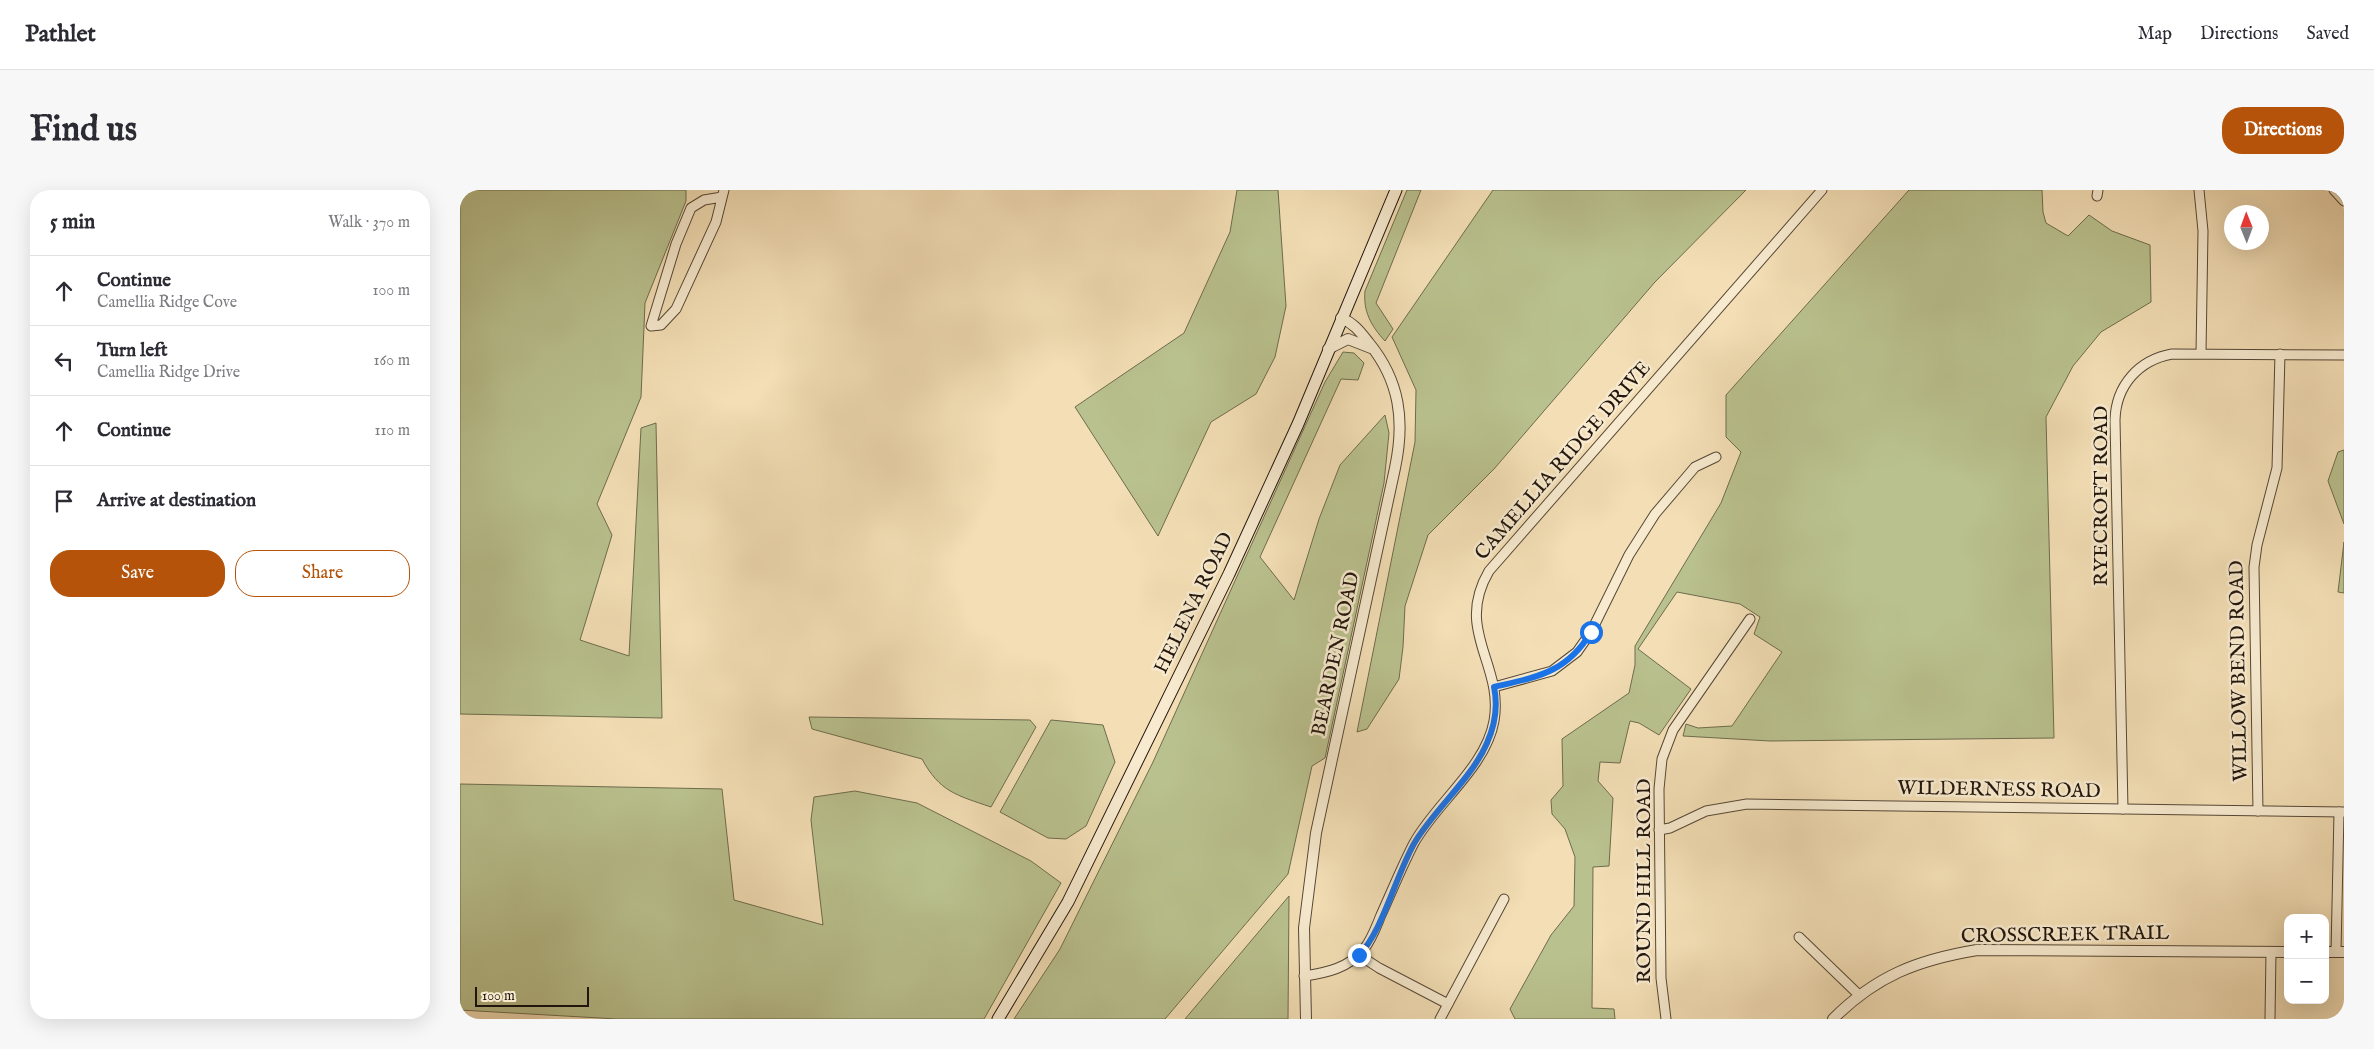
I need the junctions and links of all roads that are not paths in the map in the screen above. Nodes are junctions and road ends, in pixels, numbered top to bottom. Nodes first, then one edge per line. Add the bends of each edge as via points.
1 (1396, 190) edge
2 (1822, 190) edge
3 (2199, 190) edge
4 (2334, 190) edge
5 (723, 194) edge
6 (2344, 201) edge
7 (1341, 318) junction
8 (1328, 349) junction
9 (1375, 350) junction
10 (2201, 353) junction
11 (2280, 354) junction
12 (2344, 354) edge
13 (1716, 457) dead end
14 (1750, 619) dead end
15 (1494, 687) junction
16 (2123, 809) junction
17 (2258, 811) junction
18 (2342, 812) edge
19 (1659, 830) junction
20 (1504, 899) dead end
21 (1798, 936) dead end
22 (2271, 952) junction
23 (2284, 952) edge
24 (2340, 952) edge
25 (1359, 955) junction
26 (1304, 976) junction
27 (1859, 995) junction
28 (1448, 1004) junction
29 (998, 1019) edge
30 (1306, 1019) edge
31 (1440, 1019) edge
32 (1666, 1019) edge
33 (1832, 1019) edge
34 (2270, 1019) edge

1 - 7 main road, HELENA ROAD
2 - 15 street, CAMELLIA RIDGE DRIVE via 1490,571 1480,590 1476,622
3 - 10 street via 2203,231
4 - 6 street
5 - 5 street via 691,208 676,244 651,326 665,322 676,309 716,222
7 - 8 main road, HELENA ROAD
7 - 9 street, BEARDEN ROAD via 1353,325
8 - 9 street via 1348,339
8 - 29 main road, HELENA ROAD via 1267,492 1150,738 1068,902
9 - 26 street, BEARDEN ROAD via 1387,368 1397,395 1401,418 1399,451 1320,807 1307,900
10 - 11 street, RYECROFT ROAD
10 - 16 street, RYECROFT ROAD via 2163,355 2145,364 2127,381 2115,410
11 - 12 street, RYECROFT ROAD
11 - 17 street, WILLOW BEND ROAD via 2277,468 2254,567
13 - 15 street via 1695,467 1655,514 1577,652 1552,671
14 - 19 street, ROUND HILL ROAD via 1679,719 1667,744 1660,775
15 - 25 street, CAMELLIA RIDGE DRIVE via 1494,721 1486,745 1415,842 1370,940
16 - 17 street, WILDERNESS ROAD
16 - 19 street, WILDERNESS ROAD via 1747,804 1706,811
17 - 18 street, WILDERNESS ROAD
18 - 24 street
19 - 32 street, ROUND HILL ROAD via 1661,978
20 - 28 street
21 - 27 street
22 - 23 street, CROSSCREEK TRAIL
22 - 27 street, CROSSCREEK TRAIL via 1977,950 1911,965
22 - 34 street
25 - 26 street via 1338,968
25 - 28 street
26 - 30 street, BEARDEN ROAD
27 - 33 street, CROSSCREEK TRAIL
28 - 31 street

